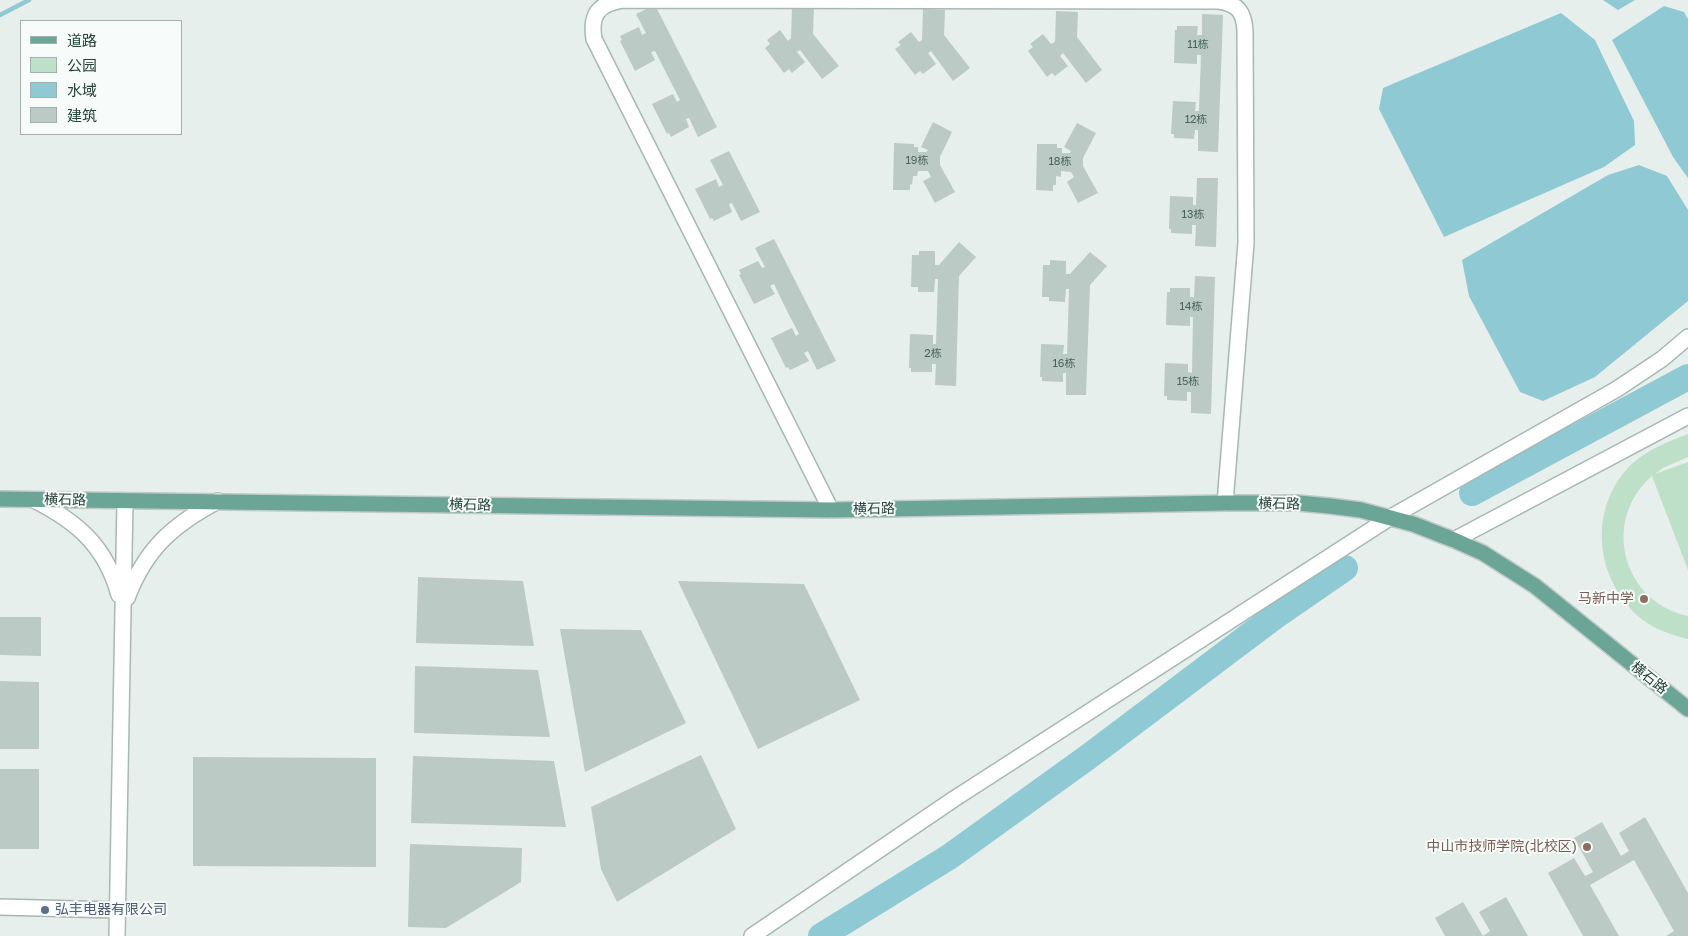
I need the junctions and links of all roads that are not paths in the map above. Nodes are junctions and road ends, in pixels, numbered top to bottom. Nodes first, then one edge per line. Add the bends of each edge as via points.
1 (1688, 337) edge
2 (1688, 416) edge
3 (0, 499) edge
4 (34, 500) junction
5 (125, 501) junction
6 (218, 501) junction
7 (1225, 503) junction
8 (831, 510) junction
9 (1391, 517) junction
10 (1454, 540) junction
11 (123, 609) junction
12 (1688, 709) edge
13 (0, 907) edge
14 (117, 910) junction
15 (117, 936) edge
16 (752, 936) edge

1 - 9 street via 1617,389
2 - 10 street
3 - 4 main road, 横石路
4 - 5 main road, 横石路
4 - 11 street via 60,513 102,554 115,581
5 - 6 main road, 横石路
5 - 11 street
6 - 8 main road, 横石路
6 - 11 street via 168,533 149,555
7 - 8 main road, 横石路
7 - 8 street via 1246,243 1244,20 1239,9 1219,0 622,0 608,3 597,12 592,25 594,39
7 - 9 main road, 横石路 via 1298,503
9 - 10 main road, 横石路
9 - 16 street via 954,799
10 - 12 main road, 横石路 via 1489,557 1535,586
11 - 14 street
13 - 14 street
14 - 15 street

